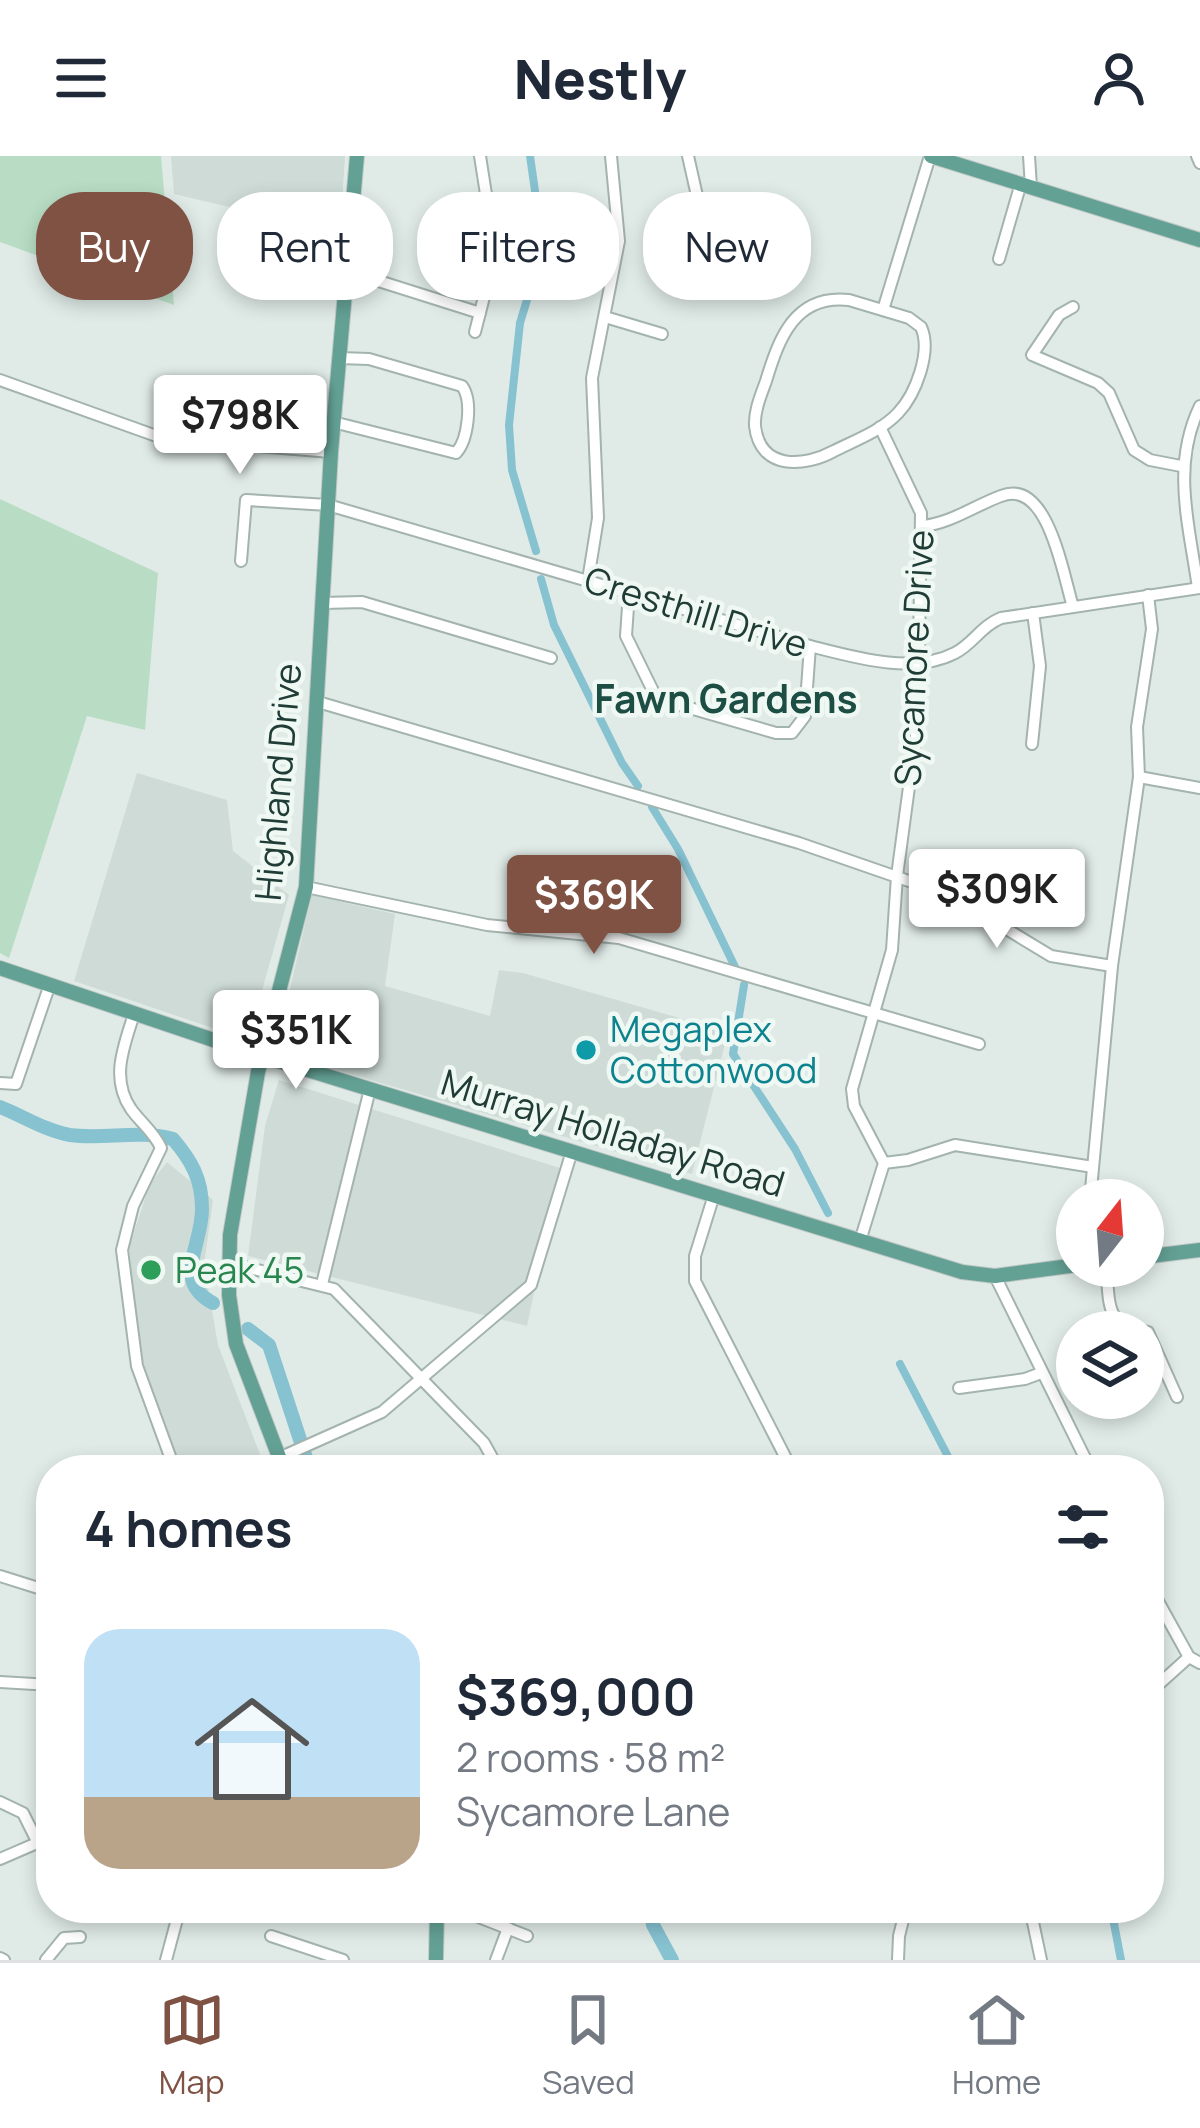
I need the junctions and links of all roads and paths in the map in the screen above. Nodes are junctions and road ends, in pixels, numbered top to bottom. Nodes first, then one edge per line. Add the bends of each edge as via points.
1 (356, 156) edge
2 (480, 156) edge
3 (610, 156) edge
4 (688, 156) edge
5 (931, 156) edge
6 (1028, 156) edge
7 (1026, 185) junction
8 (353, 192) edge
9 (486, 192) edge
10 (696, 192) edge
11 (1200, 239) edge
12 (999, 259) dead end
13 (393, 287) edge
14 (344, 300) edge
15 (483, 300) edge
16 (1073, 308) dead end
17 (883, 310) junction
18 (480, 314) junction
19 (605, 317) junction
20 (475, 332) dead end
21 (662, 334) dead end
22 (339, 358) junction
23 (0, 380) edge
24 (1200, 406) edge
25 (333, 422) junction
26 (880, 427) junction
27 (331, 452) junction
28 (1181, 466) junction
29 (328, 505) junction
30 (923, 526) junction
31 (241, 561) dead end
32 (588, 580) junction
33 (1199, 588) edge
34 (629, 592) junction
35 (1148, 596) junction
36 (323, 603) junction
37 (1072, 607) junction
38 (1033, 613) junction
39 (811, 646) junction
40 (551, 658) dead end
41 (917, 662) junction
42 (318, 702) junction
43 (1033, 743) dead end
44 (1139, 777) junction
45 (1200, 788) edge
46 (897, 876) junction
47 (306, 887) junction
48 (1112, 966) junction
49 (0, 968) edge
50 (49, 987) junction
51 (874, 1012) junction
52 (134, 1014) junction
53 (980, 1044) dead end
54 (262, 1056) junction
55 (0, 1083) edge
56 (370, 1088) junction
57 (572, 1151) junction
58 (884, 1163) junction
59 (1093, 1167) junction
60 (1092, 1179) edge
61 (714, 1195) junction
62 (860, 1240) junction
63 (1200, 1250) edge
64 (1164, 1254) edge
65 (229, 1263) junction
66 (1056, 1268) edge
67 (995, 1276) junction
68 (322, 1284) junction
69 (1109, 1287) edge
70 (1042, 1372) junction
71 (421, 1382) junction
72 (959, 1388) dead end
73 (1177, 1397) dead end
74 (169, 1455) edge
75 (278, 1455) edge
76 (292, 1455) edge
77 (491, 1455) edge
78 (784, 1455) edge
79 (1084, 1455) edge
80 (0, 1576) edge
81 (36, 1587) edge
82 (1164, 1609) edge
83 (1195, 1660) edge
84 (0, 1682) edge
85 (1164, 1682) edge
86 (36, 1684) edge
87 (0, 1802) edge
88 (36, 1839) edge
89 (36, 1844) edge
90 (0, 1859) edge
91 (176, 1923) edge
92 (437, 1923) edge
93 (495, 1923) edge
94 (902, 1923) edge
95 (1033, 1923) edge
96 (508, 1928) junction
97 (271, 1936) dead end
98 (526, 1936) dead end
99 (80, 1937) dead end
100 (46, 1960) edge
101 (166, 1960) edge
102 (343, 1960) edge
103 (436, 1960) edge
104 (496, 1960) edge
105 (898, 1960) edge
106 (1041, 1960) edge

1 - 8 main road, Highland Drive
2 - 9 street
3 - 19 street via 620,241
4 - 10 street
5 - 7 main road
5 - 17 street
6 - 7 street
7 - 11 main road
7 - 12 street
13 - 18 street
14 - 22 main road, Highland Drive
15 - 18 street
16 - 28 street via 1059,315 1032,356 1103,387 1134,450
17 - 26 street via 918,323 926,344 908,399
17 - 26 street via 849,300 801,311 781,334 755,425 768,452 795,465
18 - 20 street
19 - 21 street
19 - 32 street via 592,390 598,518
22 - 25 main road, Highland Drive
22 - 25 street via 374,360 465,388 468,400 460,451 451,454
23 - 27 street via 162,438
24 - 28 street
25 - 27 main road, Highland Drive
26 - 30 street, Sycamore Drive
27 - 29 main road, Highland Drive
28 - 33 street
29 - 31 street, Cresthill Drive via 246,500
29 - 32 street, Cresthill Drive
29 - 36 main road, Highland Drive
30 - 37 street via 1006,494 1028,496 1042,511
30 - 41 street, Sycamore Drive
32 - 34 street, Cresthill Drive
33 - 35 street, Cresthill Drive
34 - 39 street, Cresthill Drive
34 - 39 street via 628,644 654,693 669,702 792,733 805,716
35 - 37 street, Cresthill Drive
35 - 44 street
36 - 40 street via 362,602
36 - 42 main road, Highland Drive
37 - 38 street, Cresthill Drive
38 - 41 street, Cresthill Drive via 991,622 954,654
38 - 43 street via 1040,666
39 - 41 street, Cresthill Drive
41 - 46 street, Sycamore Drive via 917,728
42 - 46 street
42 - 47 main road, Highland Drive
44 - 45 street
44 - 48 street
46 - 48 street via 956,898 1051,956
46 - 51 street, Sycamore Drive via 892,950
47 - 51 street via 487,925 619,938
47 - 54 main road, Highland Drive
48 - 59 street
49 - 50 main road, Murray Holladay Road
50 - 52 main road, Murray Holladay Road
50 - 55 street via 16,1084
51 - 53 street
51 - 58 street, Sycamore Drive via 852,1094
52 - 54 main road, Murray Holladay Road
52 - 74 street via 119,1077 153,1134 158,1161 128,1222 123,1264 136,1366
54 - 56 main road, Murray Holladay Road
54 - 65 main road, Highland Drive
56 - 57 main road, Murray Holladay Road
56 - 68 street
57 - 61 main road, Murray Holladay Road
57 - 71 street via 536,1276
58 - 59 street via 955,1145
58 - 62 street
59 - 60 street
61 - 62 main road, Murray Holladay Road
61 - 78 street via 694,1262 696,1286
62 - 67 main road, Murray Holladay Road
63 - 64 main road
65 - 68 street
65 - 75 main road, Highland Drive via 240,1359
66 - 67 main road, Murray Holladay Road
67 - 70 street
68 - 71 street
69 - 73 street via 1114,1319 1148,1332
70 - 72 street
70 - 79 street
71 - 76 street via 382,1412
71 - 77 street
80 - 81 street
82 - 83 street
83 - 85 street
84 - 86 street
87 - 88 street via 22,1813
89 - 90 street
91 - 101 street
92 - 103 main road
93 - 96 street
94 - 105 street
95 - 106 street
96 - 98 street
96 - 104 street
97 - 102 street
99 - 100 street via 64,1939

